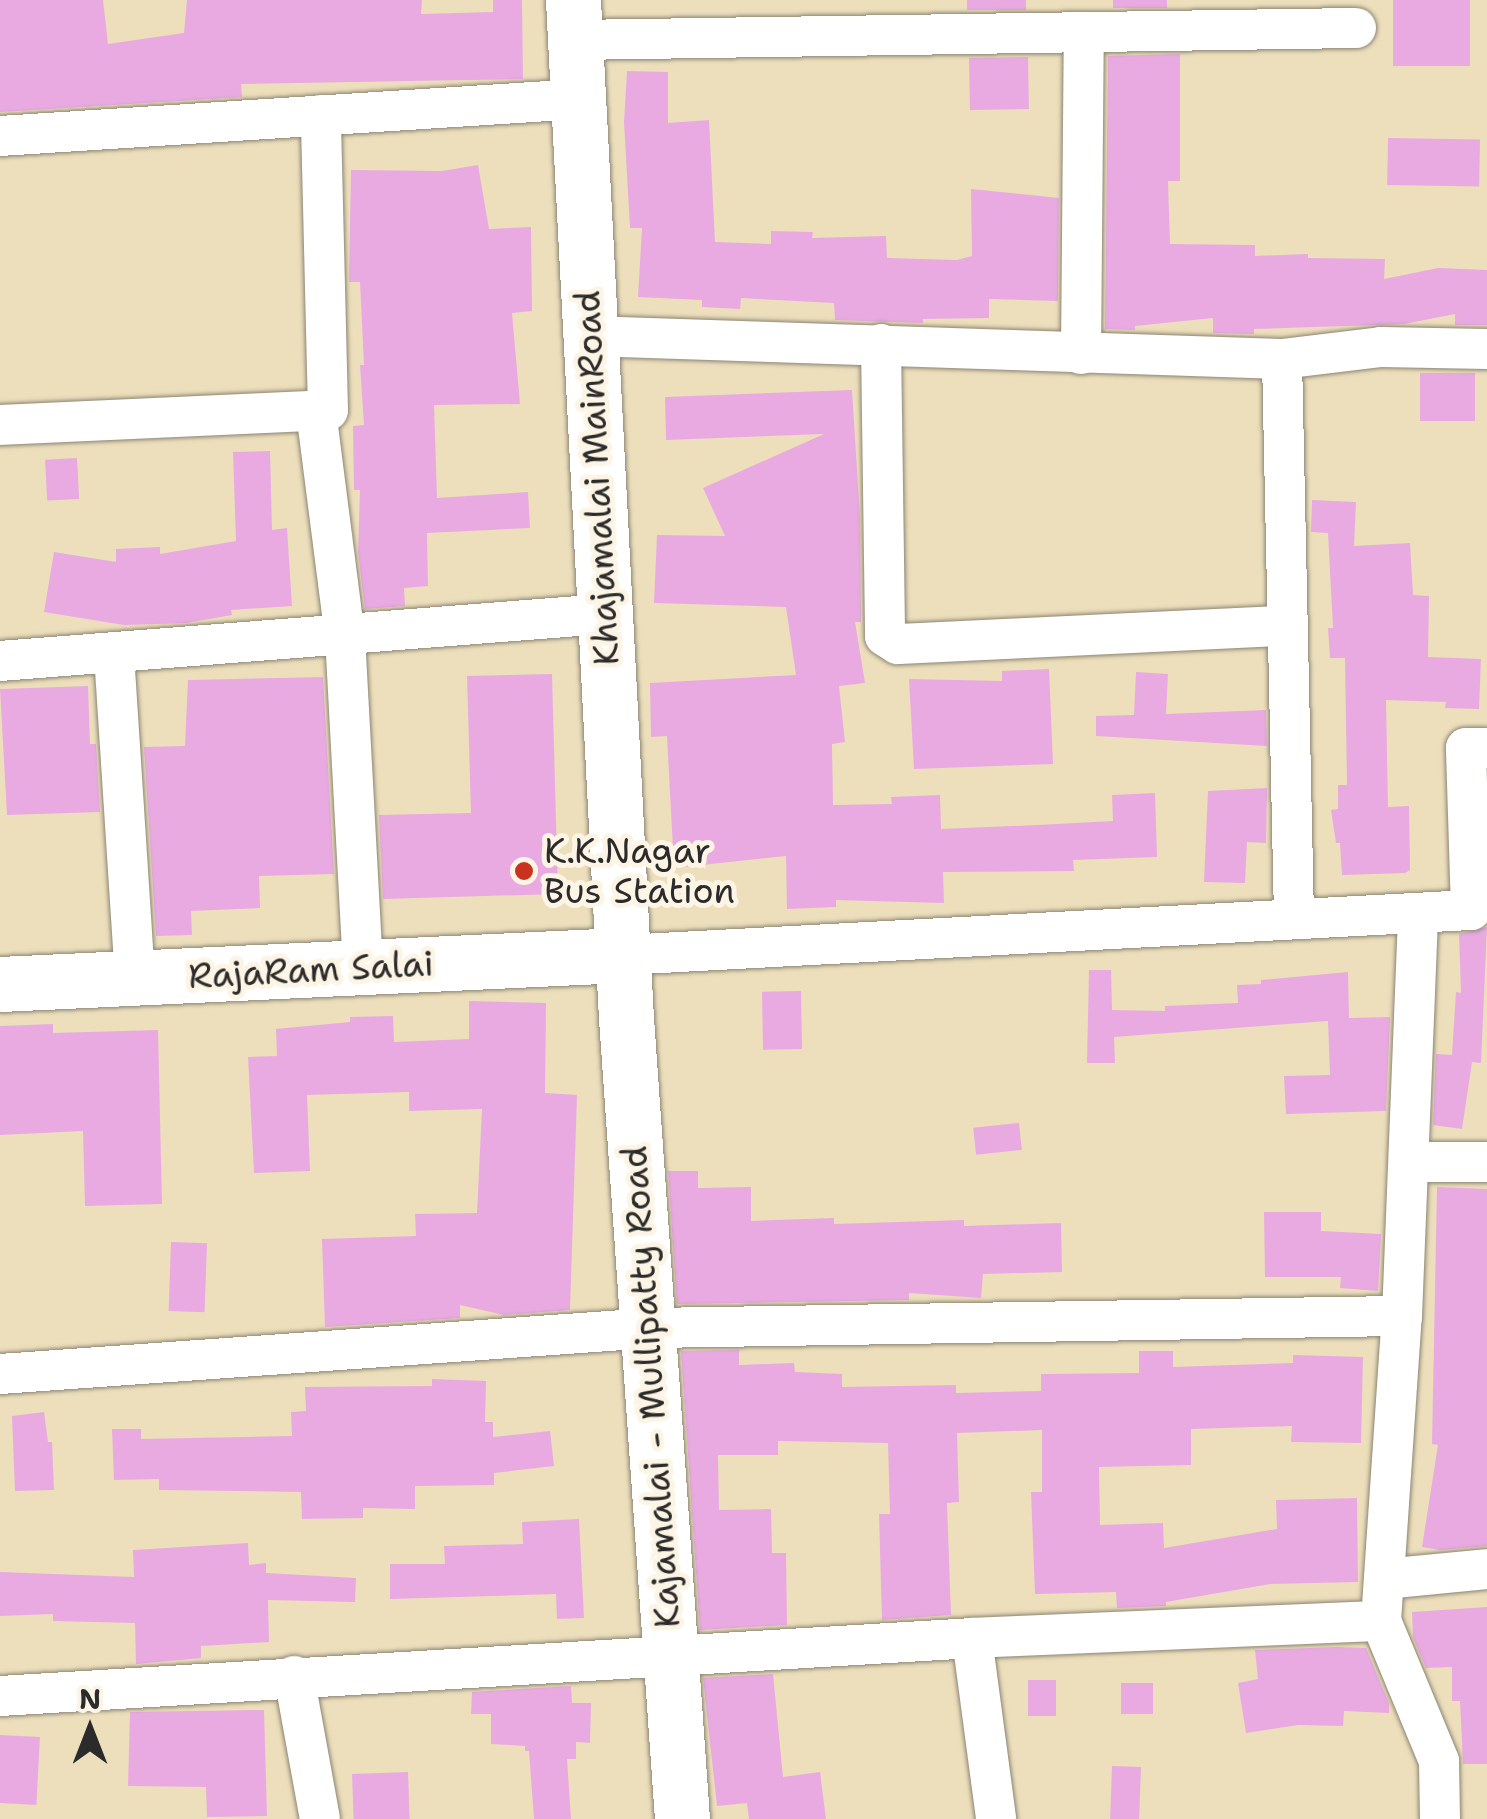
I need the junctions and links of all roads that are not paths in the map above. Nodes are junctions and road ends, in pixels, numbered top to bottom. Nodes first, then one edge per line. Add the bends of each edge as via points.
1 (574, 20) edge
2 (1356, 28) dead end
3 (1084, 32) junction
4 (580, 99) junction
5 (321, 115) junction
6 (0, 136) edge
7 (589, 336) junction
8 (1487, 349) edge
9 (889, 354) junction
10 (1081, 354) junction
11 (1282, 359) junction
12 (316, 410) junction
13 (0, 425) edge
14 (604, 614) junction
15 (1286, 626) junction
16 (345, 636) junction
17 (114, 654) junction
18 (0, 661) edge
19 (1487, 748) edge
20 (1471, 910) junction
21 (1418, 913) junction
22 (1294, 919) junction
23 (623, 955) junction
24 (363, 967) junction
25 (1416, 969) junction
26 (134, 978) junction
27 (0, 984) edge
28 (1409, 1162) junction
29 (1487, 1162) edge
30 (1402, 1316) junction
31 (651, 1328) junction
32 (0, 1374) edge
33 (1487, 1569) edge
34 (1384, 1579) junction
35 (1381, 1621) junction
36 (972, 1638) junction
37 (668, 1658) junction
38 (294, 1676) junction
39 (0, 1696) edge
40 (320, 1819) edge
41 (682, 1819) edge
42 (996, 1819) edge
43 (1440, 1819) edge

1 - 3 street
1 - 4 main road, Khajamalai MainRoad
2 - 3 street
3 - 10 street
4 - 5 street
4 - 7 main road, Khajamalai MainRoad
5 - 6 street
5 - 12 street via 328,410
7 - 9 street
7 - 14 main road, Khajamalai MainRoad
8 - 11 street via 1381,347
9 - 10 street
9 - 15 street via 885,636 898,644
10 - 11 street
11 - 15 street
12 - 13 street
12 - 16 street
14 - 16 street
14 - 23 main road, Khajamalai MainRoad
15 - 22 street
16 - 17 street
16 - 24 street
17 - 18 street
17 - 26 street
19 - 20 street via 1466,748
20 - 21 street
20 - 25 street
21 - 22 street
21 - 25 street
22 - 23 street
23 - 24 main road, RajaRam Salai
23 - 31 main road, Kajamalai - Mullipatty Road
24 - 26 main road, RajaRam Salai
25 - 28 street
26 - 27 main road, RajaRam Salai
28 - 29 street
28 - 30 street
30 - 31 street
30 - 34 street
31 - 32 street
31 - 37 main road, Kajamalai - Mullipatty Road
33 - 34 street
34 - 35 street
35 - 36 street
35 - 43 street via 1438,1761
36 - 37 street
36 - 42 street
37 - 38 street
37 - 41 main road, Kajamalai - Mullipatty Road
38 - 39 street
38 - 40 street

